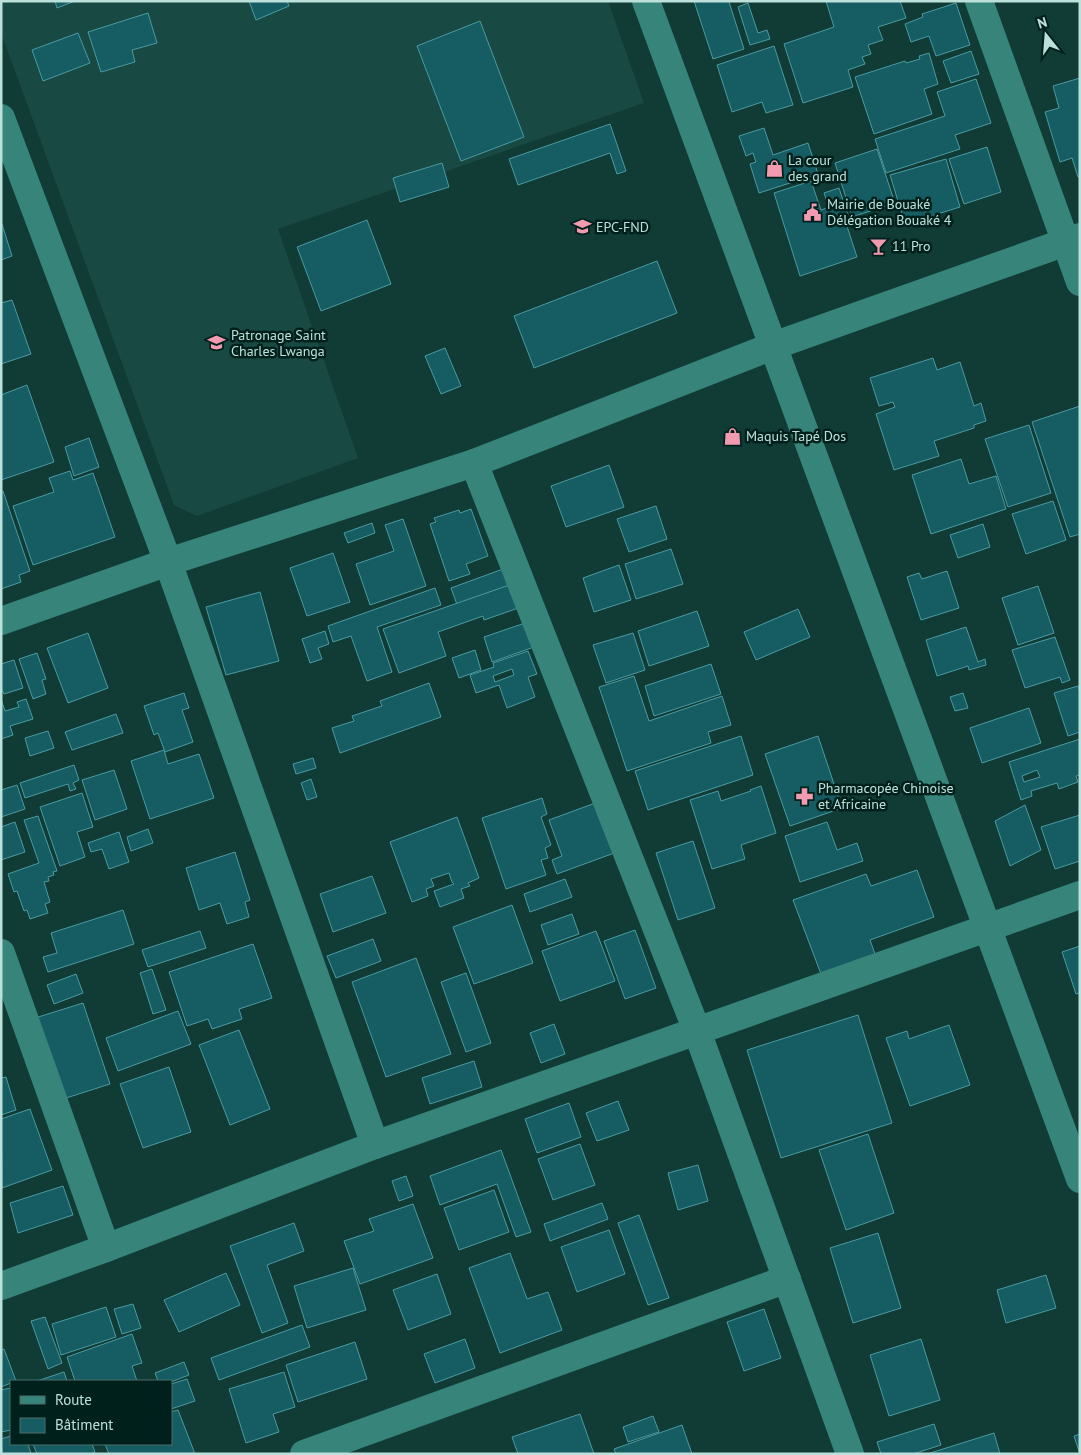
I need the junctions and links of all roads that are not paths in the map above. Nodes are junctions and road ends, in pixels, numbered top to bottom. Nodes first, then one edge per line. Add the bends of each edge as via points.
1 (646, 1) edge
2 (979, 1) edge
3 (1, 118) edge
4 (1073, 240) edge
5 (1080, 282) edge
6 (773, 346) junction
7 (474, 463) junction
8 (168, 562) junction
9 (1, 621) edge
10 (1080, 895) edge
11 (988, 928) junction
12 (1, 953) edge
13 (697, 1031) junction
14 (376, 1146) junction
15 (1080, 1179) edge
16 (106, 1248) junction
17 (787, 1279) junction
18 (1, 1286) edge
19 (304, 1454) edge
20 (850, 1454) edge

1 - 6 street
2 - 4 street
3 - 8 street
4 - 5 street
4 - 6 street
6 - 7 street
6 - 11 street
7 - 8 street
7 - 13 street
8 - 9 street
8 - 14 street
10 - 11 street
11 - 13 street
11 - 15 street
12 - 16 street
13 - 14 street
13 - 17 street
14 - 16 street
16 - 18 street
17 - 19 street
17 - 20 street

